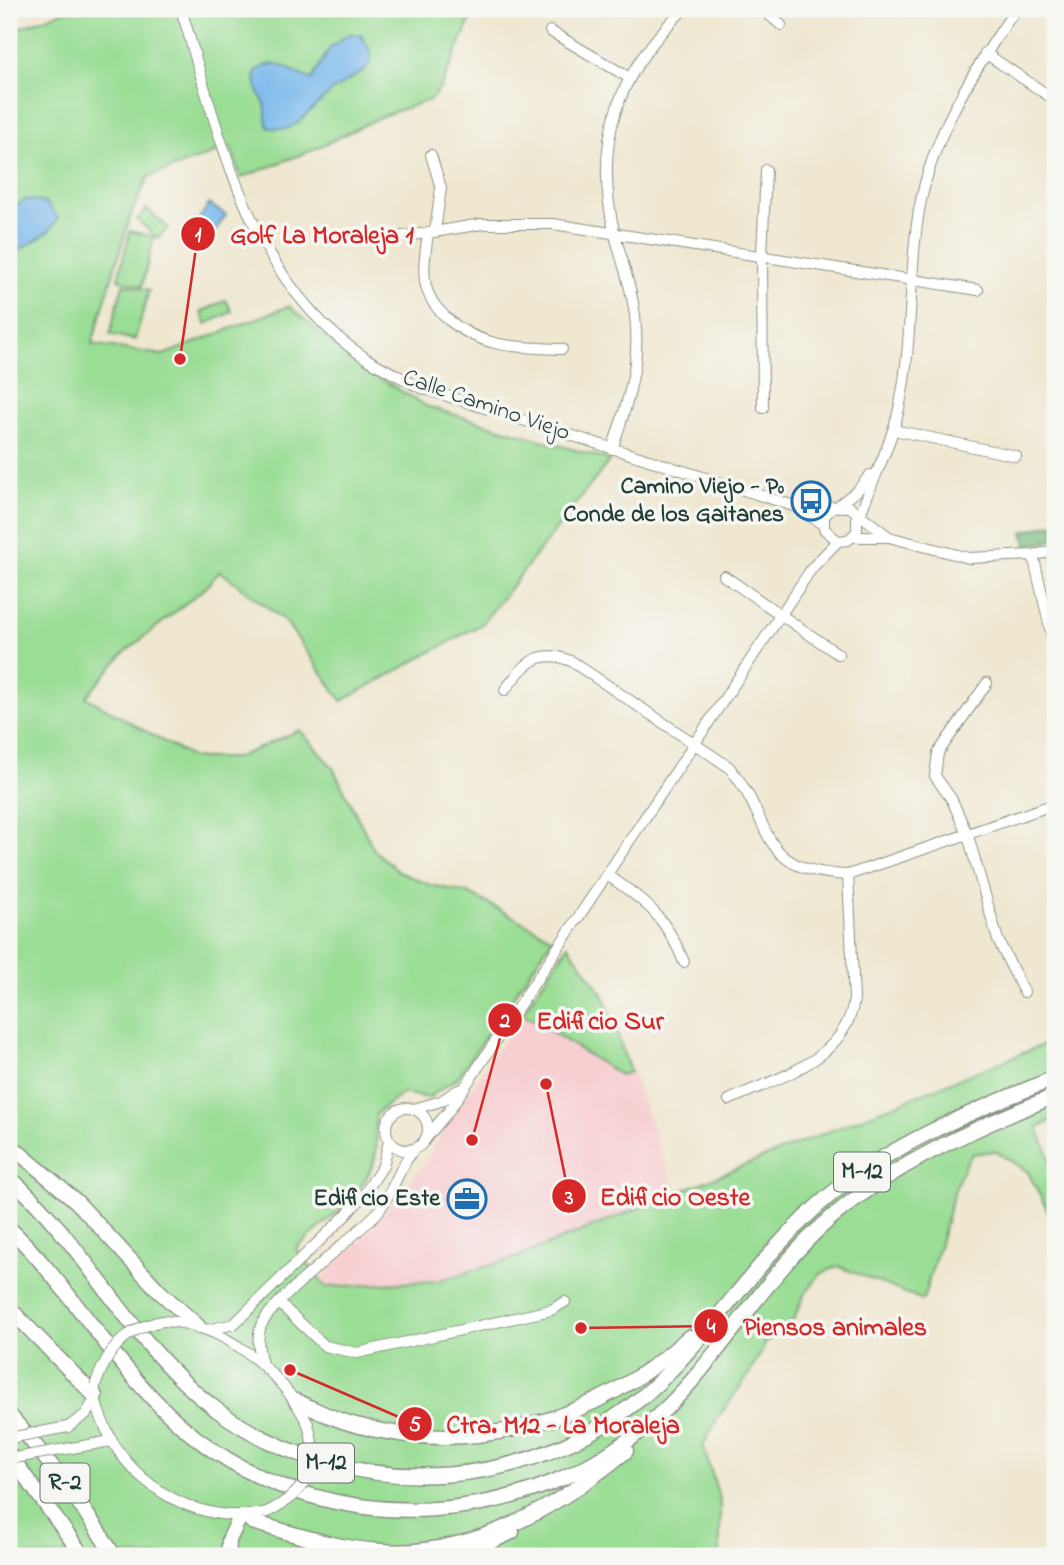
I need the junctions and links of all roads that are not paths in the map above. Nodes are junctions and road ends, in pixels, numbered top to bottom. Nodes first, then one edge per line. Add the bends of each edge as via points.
1 (181, 9) edge
2 (684, 9) edge
3 (761, 9) edge
4 (1016, 9) edge
5 (781, 25) dead end
6 (550, 31) dead end
7 (985, 53) junction
8 (628, 77) junction
9 (1049, 96) dead end
10 (431, 155) dead end
11 (766, 170) dead end
12 (614, 231) junction
13 (432, 232) junction
14 (379, 239) dead end
15 (762, 254) junction
16 (911, 279) junction
17 (978, 289) dead end
18 (562, 349) dead end
19 (763, 408) dead end
20 (894, 430) junction
21 (612, 449) junction
22 (1016, 456) dead end
23 (875, 470) junction
24 (794, 506) junction
25 (836, 506) junction
26 (859, 515) junction
27 (824, 527) junction
28 (853, 537) junction
29 (889, 537) junction
30 (838, 541) junction
31 (1055, 551) edge
32 (1033, 555) junction
33 (812, 568) junction
34 (724, 576) dead end
35 (780, 615) junction
36 (1055, 649) edge
37 (838, 654) dead end
38 (987, 683) dead end
39 (505, 690) dead end
40 (695, 742) junction
41 (1055, 804) edge
42 (968, 836) junction
43 (607, 875) junction
44 (848, 875) junction
45 (684, 962) dead end
46 (1024, 992) dead end
47 (1055, 1078) edge
48 (462, 1088) junction
49 (1055, 1096) edge
50 (729, 1100) dead end
51 (414, 1109) junction
52 (426, 1139) junction
53 (389, 1141) junction
54 (9, 1144) edge
55 (414, 1149) junction
56 (9, 1177) edge
57 (9, 1228) edge
58 (279, 1303) junction
59 (565, 1303) dead end
60 (9, 1308) edge
61 (710, 1323) junction
62 (202, 1328) junction
63 (262, 1364) junction
64 (95, 1394) junction
65 (296, 1401) junction
66 (9, 1415) edge
67 (658, 1416) junction
68 (9, 1438) edge
69 (112, 1441) junction
70 (9, 1454) edge
71 (9, 1460) edge
72 (573, 1492) junction
73 (243, 1517) junction
74 (83, 1556) edge
75 (114, 1556) edge
76 (228, 1556) edge
77 (460, 1556) edge

1 - 21 street, Calle Camino Viejo via 242,202 289,283 325,323 366,358 419,387
2 - 8 street via 664,27
3 - 5 street
4 - 7 street
6 - 8 street
7 - 9 street
7 - 16 street via 954,107 932,160 917,220
8 - 12 street via 611,123 607,152
10 - 13 street via 441,188
11 - 15 street
12 - 13 street via 516,223
12 - 15 street
12 - 21 street via 636,328 632,384
13 - 14 street
13 - 18 street via 426,285 437,309 447,318 467,335 491,345
15 - 16 street
15 - 19 street
16 - 17 street
16 - 20 street via 901,400
20 - 22 street
20 - 23 street
21 - 24 street, Calle Camino Viejo
23 - 25 street
23 - 26 street
24 - 25 street, Calle Camino Viejo
24 - 27 street, Calle Camino Viejo
25 - 26 street
25 - 27 street via 824,517
26 - 28 street
26 - 29 street
27 - 30 street
27 - 33 street
28 - 29 street
28 - 30 street
29 - 32 street via 969,558
30 - 33 street
31 - 32 street
32 - 36 street
33 - 35 street
34 - 35 street
35 - 37 street
35 - 40 street
38 - 42 street via 938,753 936,776
39 - 40 street via 529,662 556,655
40 - 43 street
40 - 44 street via 729,767 745,786 768,842 784,858 804,868
41 - 42 street
42 - 44 street
42 - 46 street via 998,940
43 - 45 street via 656,913
43 - 48 street
44 - 50 street via 854,999 842,1034 822,1057
47 - 61 highway, M-12 via 919,1136 850,1180 799,1222
48 - 51 street
48 - 52 street
49 - 67 highway, M-12 via 945,1142 877,1183 833,1217 785,1264 684,1391
51 - 52 street via 426,1121
51 - 53 street via 393,1113 385,1126
52 - 55 street
53 - 55 street via 400,1149
53 - 62 street via 383,1166 344,1217 234,1324
54 - 62 highway via 77,1202 160,1292
55 - 58 street via 378,1212
56 - 61 highway, M-12 via 70,1240 144,1339 191,1390 244,1429 299,1455 336,1466 423,1477 490,1470 548,1452 606,1423 652,1388
57 - 67 highway, M-12 via 135,1381 172,1418 243,1468 306,1493 345,1504 397,1510 461,1508 500,1501 572,1474 614,1450
58 - 59 street via 325,1346 357,1353 551,1310
58 - 63 street via 262,1323 258,1350
60 - 64 highway
61 - 65 highway via 653,1369 614,1393 561,1417 507,1431 460,1436 384,1432 342,1422
62 - 63 street
62 - 64 street, bridge via 163,1321 127,1334 106,1357
63 - 65 street
64 - 68 street, bridge via 86,1414 68,1427
64 - 69 street
65 - 73 street, bridge via 314,1447 311,1469 286,1502
66 - 75 highway, R-2 via 85,1509
67 - 72 highway via 650,1431
69 - 71 street, bridge
69 - 73 street via 136,1472 178,1502 212,1514
70 - 74 highway, R-2
72 - 73 highway via 479,1537 416,1552 347,1547
72 - 77 highway via 495,1542
73 - 76 highway via 229,1540

